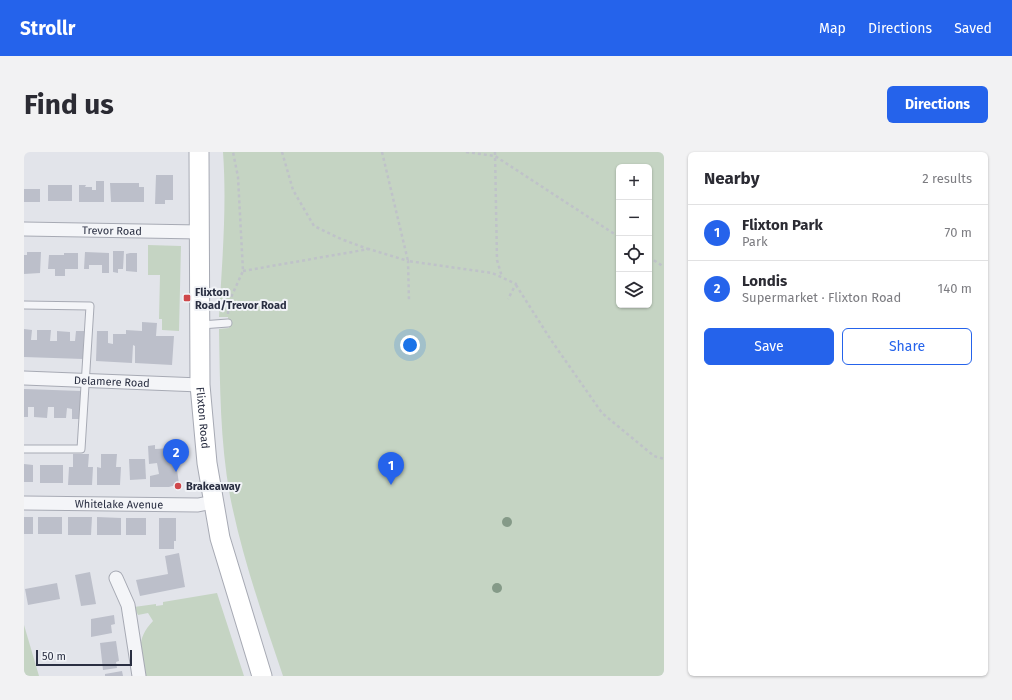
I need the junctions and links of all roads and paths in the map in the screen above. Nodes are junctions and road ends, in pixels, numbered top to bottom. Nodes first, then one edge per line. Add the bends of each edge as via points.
1 (199, 152) edge
2 (233, 152) edge
3 (282, 152) edge
4 (382, 152) edge
5 (466, 152) edge
6 (495, 154) edge
7 (24, 230) edge
8 (200, 232) junction
9 (618, 236) edge
10 (369, 249) junction
11 (652, 259) edge
12 (408, 261) junction
13 (664, 267) edge
14 (243, 271) junction
15 (502, 278) junction
16 (516, 284) junction
17 (508, 299) dead end
18 (409, 301) dead end
19 (24, 305) edge
20 (228, 320) joint
21 (199, 325) junction
22 (24, 378) edge
23 (86, 380) junction
24 (200, 384) junction
25 (24, 449) edge
26 (664, 459) edge
27 (213, 502) junction
28 (24, 503) edge
29 (116, 578) dead end
30 (139, 676) edge
31 (262, 676) edge

1 - 8 main road, Flixton Road
2 - 14 path via 238,177
3 - 10 path via 293,190 314,226 341,240
4 - 12 path
5 - 6 path
6 - 9 path
6 - 15 path via 497,260
7 - 8 street, Trevor Road
8 - 21 main road, Flixton Road
10 - 12 path
10 - 14 path
11 - 13 path
12 - 15 path via 492,273
12 - 18 path
14 - 20 path via 228,304
15 - 16 path
16 - 17 path
16 - 26 path via 602,413 654,456
19 - 23 lane via 90,306
20 - 21 lane
21 - 24 main road, Flixton Road
22 - 23 street, Delamere Road
23 - 24 street, Delamere Road
23 - 25 lane via 81,449
24 - 27 main road, Flixton Road via 204,440
27 - 28 street, Whitelake Avenue via 198,505
27 - 31 main road, Flixton Road via 229,571
29 - 30 street via 128,605

